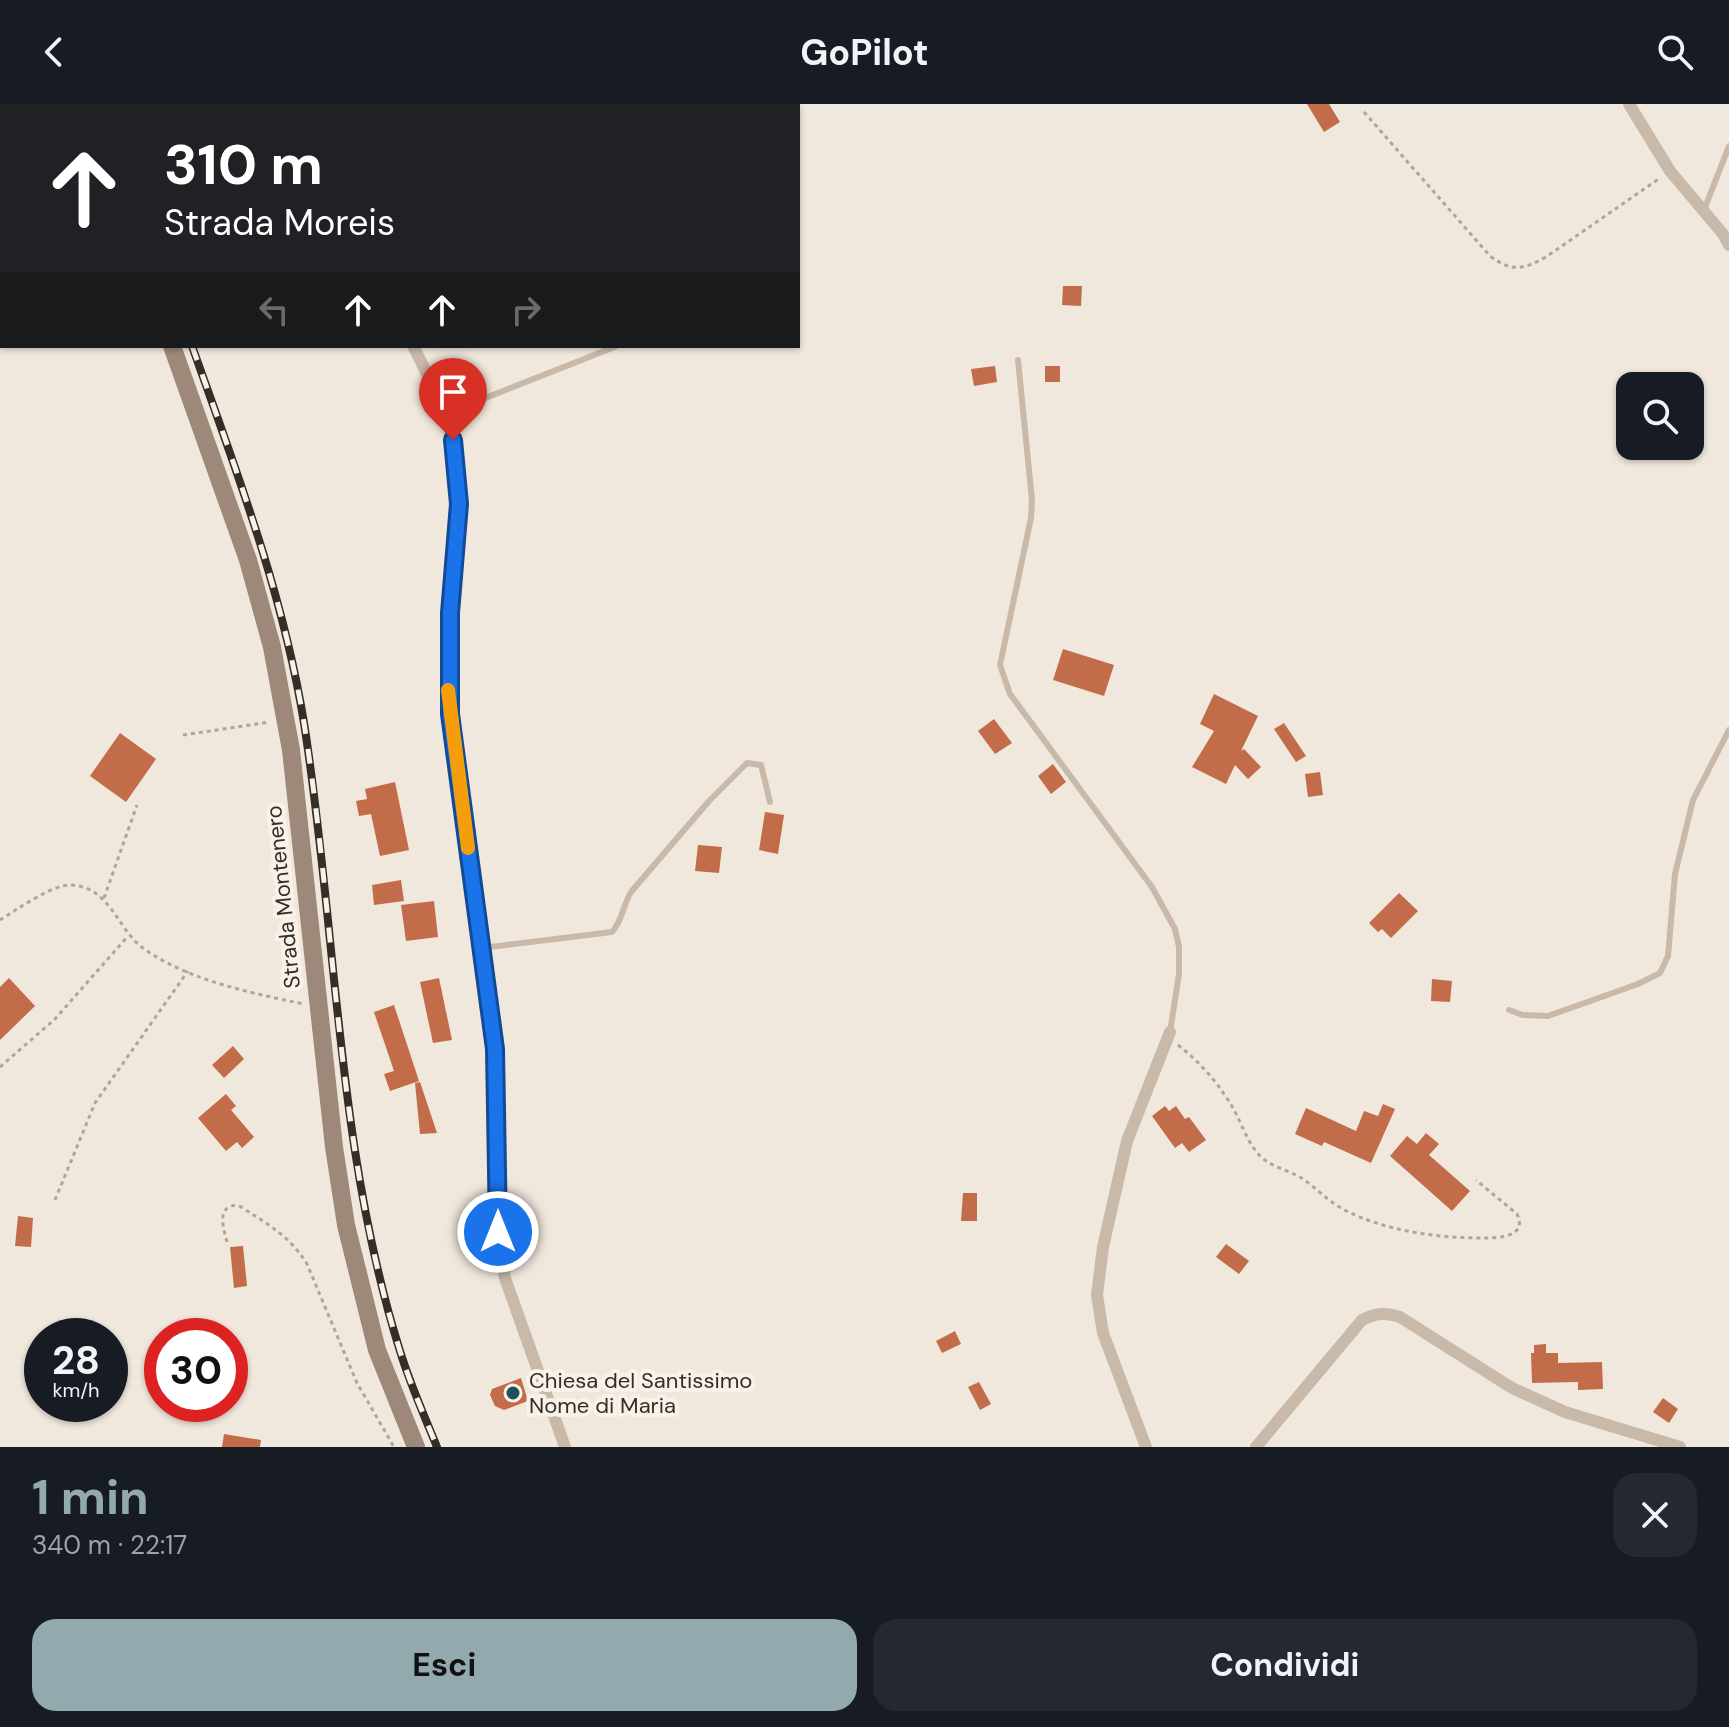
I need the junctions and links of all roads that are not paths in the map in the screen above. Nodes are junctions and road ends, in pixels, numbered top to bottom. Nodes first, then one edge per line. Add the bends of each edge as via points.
1 (1629, 104) edge
2 (1729, 146) edge
3 (1704, 210) junction
4 (1729, 245) edge
5 (173, 348) edge
6 (414, 348) edge
7 (612, 348) edge
8 (1018, 360) dead end
9 (447, 413) junction
10 (1729, 730) edge
11 (770, 802) dead end
12 (482, 948) junction
13 (1509, 1010) dead end
14 (1169, 1035) joint
15 (416, 1447) edge
16 (565, 1447) edge
17 (1146, 1447) edge
18 (1256, 1447) edge
19 (1680, 1447) edge

1 - 3 street via 1670,171
2 - 3 lane
3 - 4 street
5 - 15 main road, Strada Montenero via 248,560 272,647 346,1225 377,1350
6 - 9 street
7 - 9 lane
8 - 14 lane via 1032,500 1002,674 1010,694 1152,887 1175,929 1179,974
9 - 12 street via 459,504 450,613 450,714
10 - 13 lane via 1693,800 1675,874 1668,956 1660,973 1548,1016
11 - 12 lane via 761,765 747,763 631,892 612,932
12 - 16 street via 495,1049 499,1249
14 - 17 street via 1127,1141 1097,1295 1103,1333
18 - 19 street via 1362,1320 1387,1313 1512,1388 1565,1412

